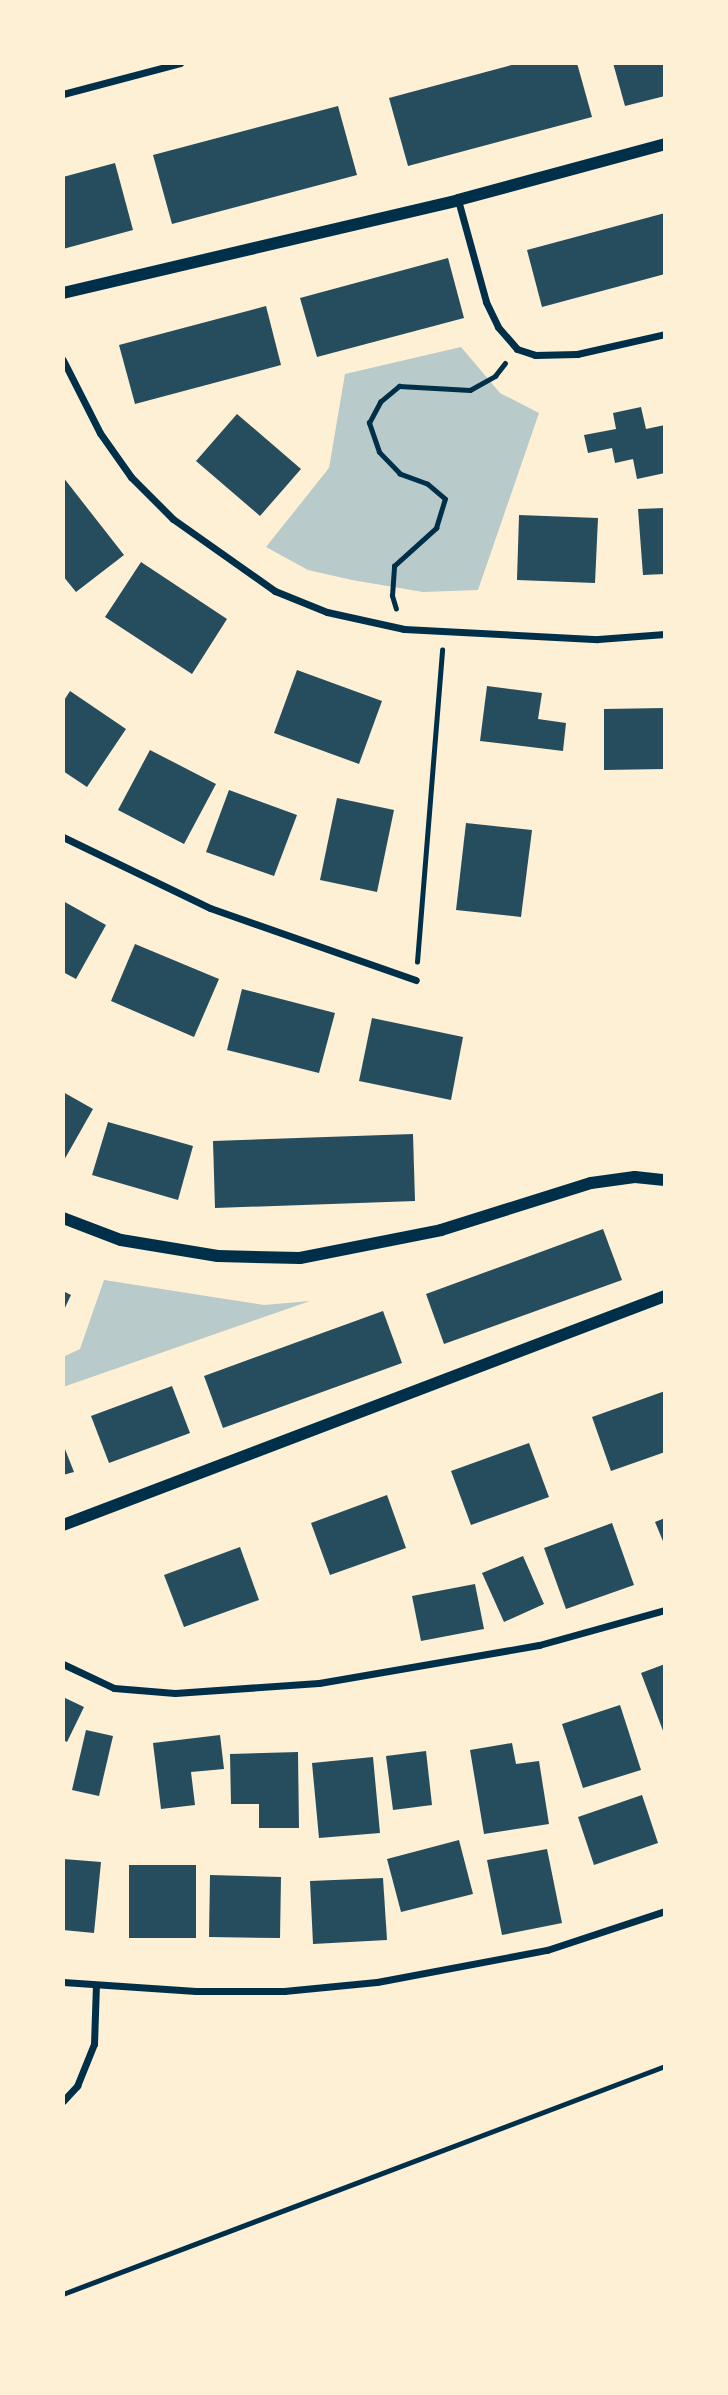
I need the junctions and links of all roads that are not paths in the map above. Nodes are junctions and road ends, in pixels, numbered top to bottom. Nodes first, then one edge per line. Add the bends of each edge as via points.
1 (180, 63) edge
2 (63, 94) edge
3 (665, 144) edge
4 (458, 200) junction
5 (63, 293) edge
6 (665, 334) edge
7 (63, 360) edge
8 (665, 635) edge
9 (63, 836) edge
10 (415, 980) road end
11 (665, 1180) edge
12 (63, 1219) edge
13 (665, 1296) edge
14 (63, 1524) edge
15 (665, 1610) edge
16 (63, 1664) edge
17 (665, 1912) edge
18 (63, 1982) edge
19 (96, 1985) junction
20 (63, 2101) edge

1 - 2 street
3 - 4 street
4 - 5 street
4 - 6 street via 486,302 498,327 517,349 535,355 577,354
7 - 8 street via 107,444 131,477 173,519 275,591 327,611 404,629 598,639
9 - 10 street via 210,908
11 - 12 street via 635,1177 591,1183 441,1230 300,1258 218,1256 121,1240
13 - 14 street
15 - 16 street via 539,1645 319,1683 163,1692 114,1688
17 - 19 street via 547,1950 377,1982 284,1991
18 - 19 street
19 - 20 street via 94,2044 77,2086

